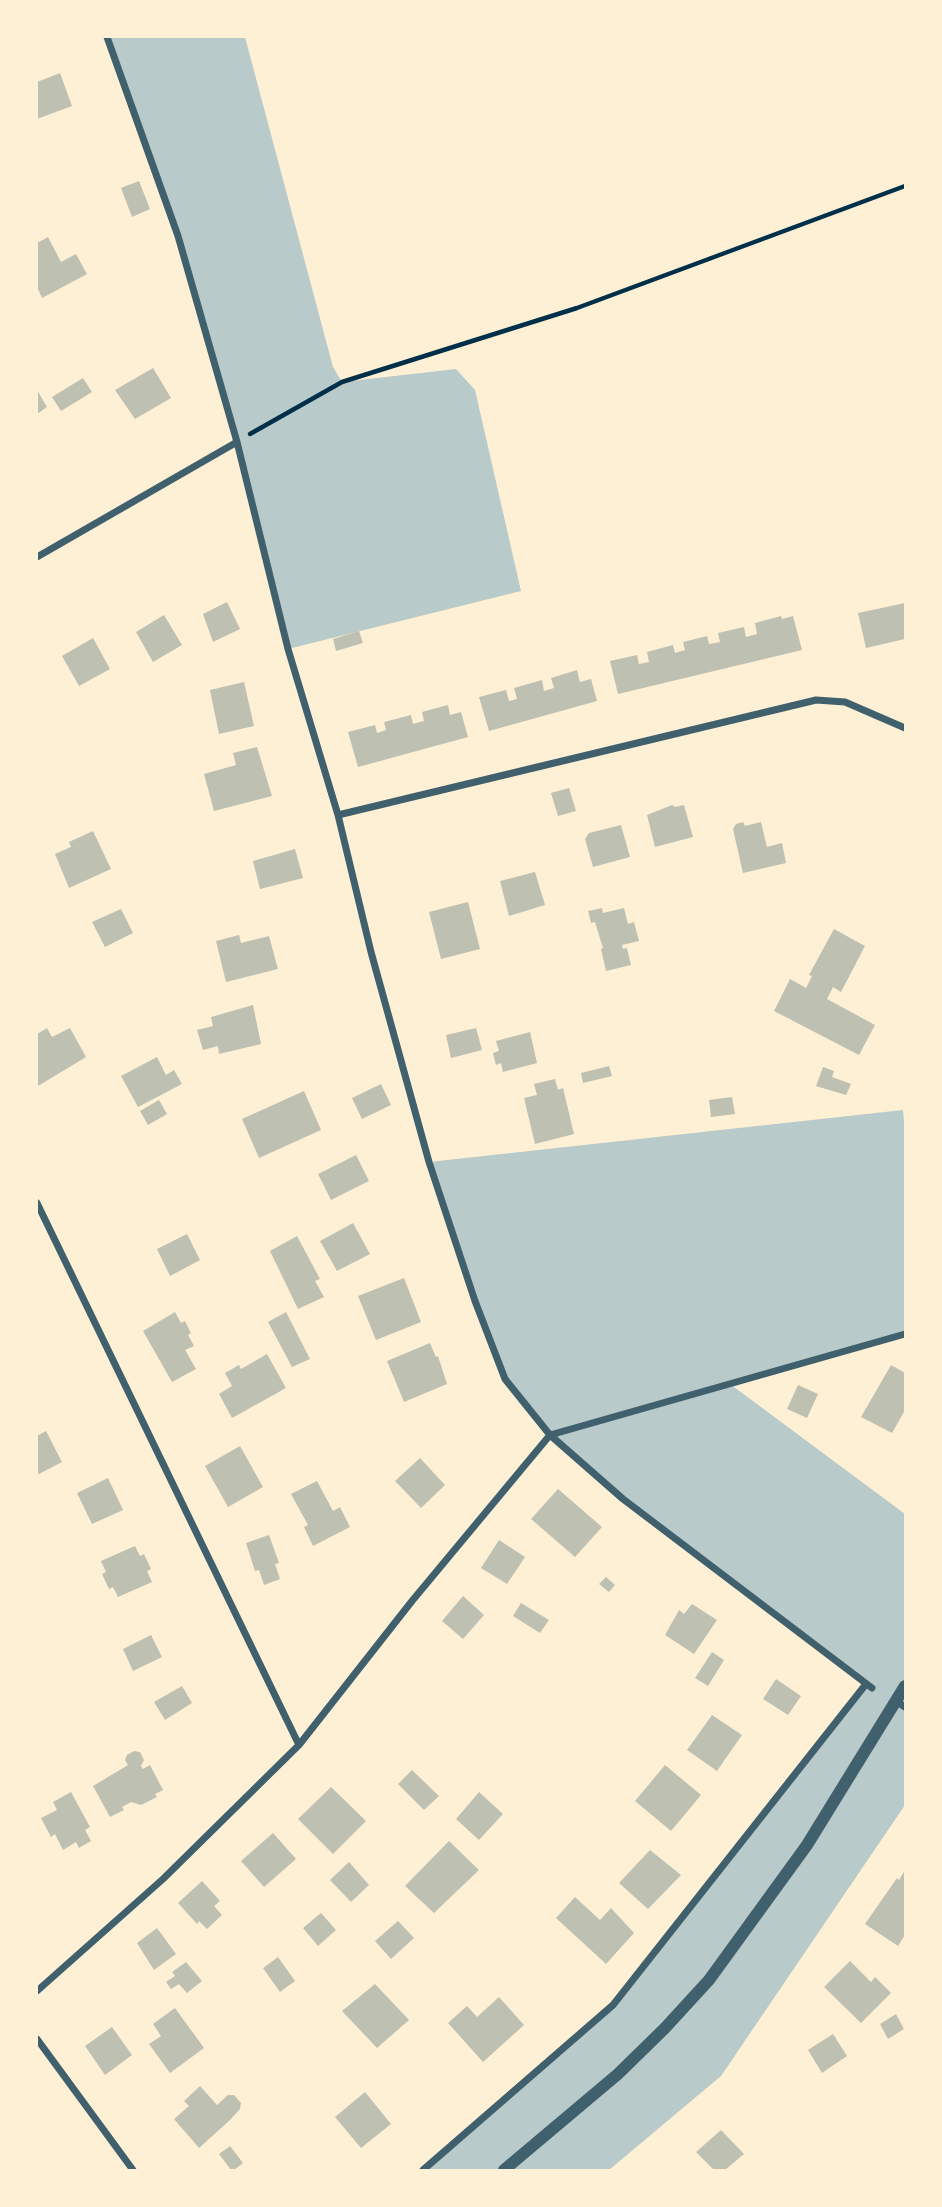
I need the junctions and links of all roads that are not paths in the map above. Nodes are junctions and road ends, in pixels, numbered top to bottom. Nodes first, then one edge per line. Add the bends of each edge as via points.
1 (107, 37) edge
2 (237, 442) junction
3 (37, 557) edge
4 (905, 728) edge
5 (338, 815) junction
6 (37, 1203) edge
7 (905, 1334) edge
8 (550, 1435) junction
9 (905, 1686) edge
10 (901, 1704) edge
11 (299, 1745) junction
12 (37, 1991) edge
13 (37, 2039) edge
14 (133, 2170) edge
15 (423, 2170) edge
16 (504, 2170) edge

1 - 2 street via 178,236
2 - 3 street
2 - 5 street via 288,649
4 - 5 street via 845,702 816,699
5 - 8 street via 429,1162 475,1301 505,1378
6 - 11 street
7 - 8 street
8 - 11 street
8 - 15 street via 623,1499 869,1686 613,2005
9 - 10 street
10 - 16 street via 709,1980 618,2074
11 - 12 street via 163,1879
13 - 14 street

